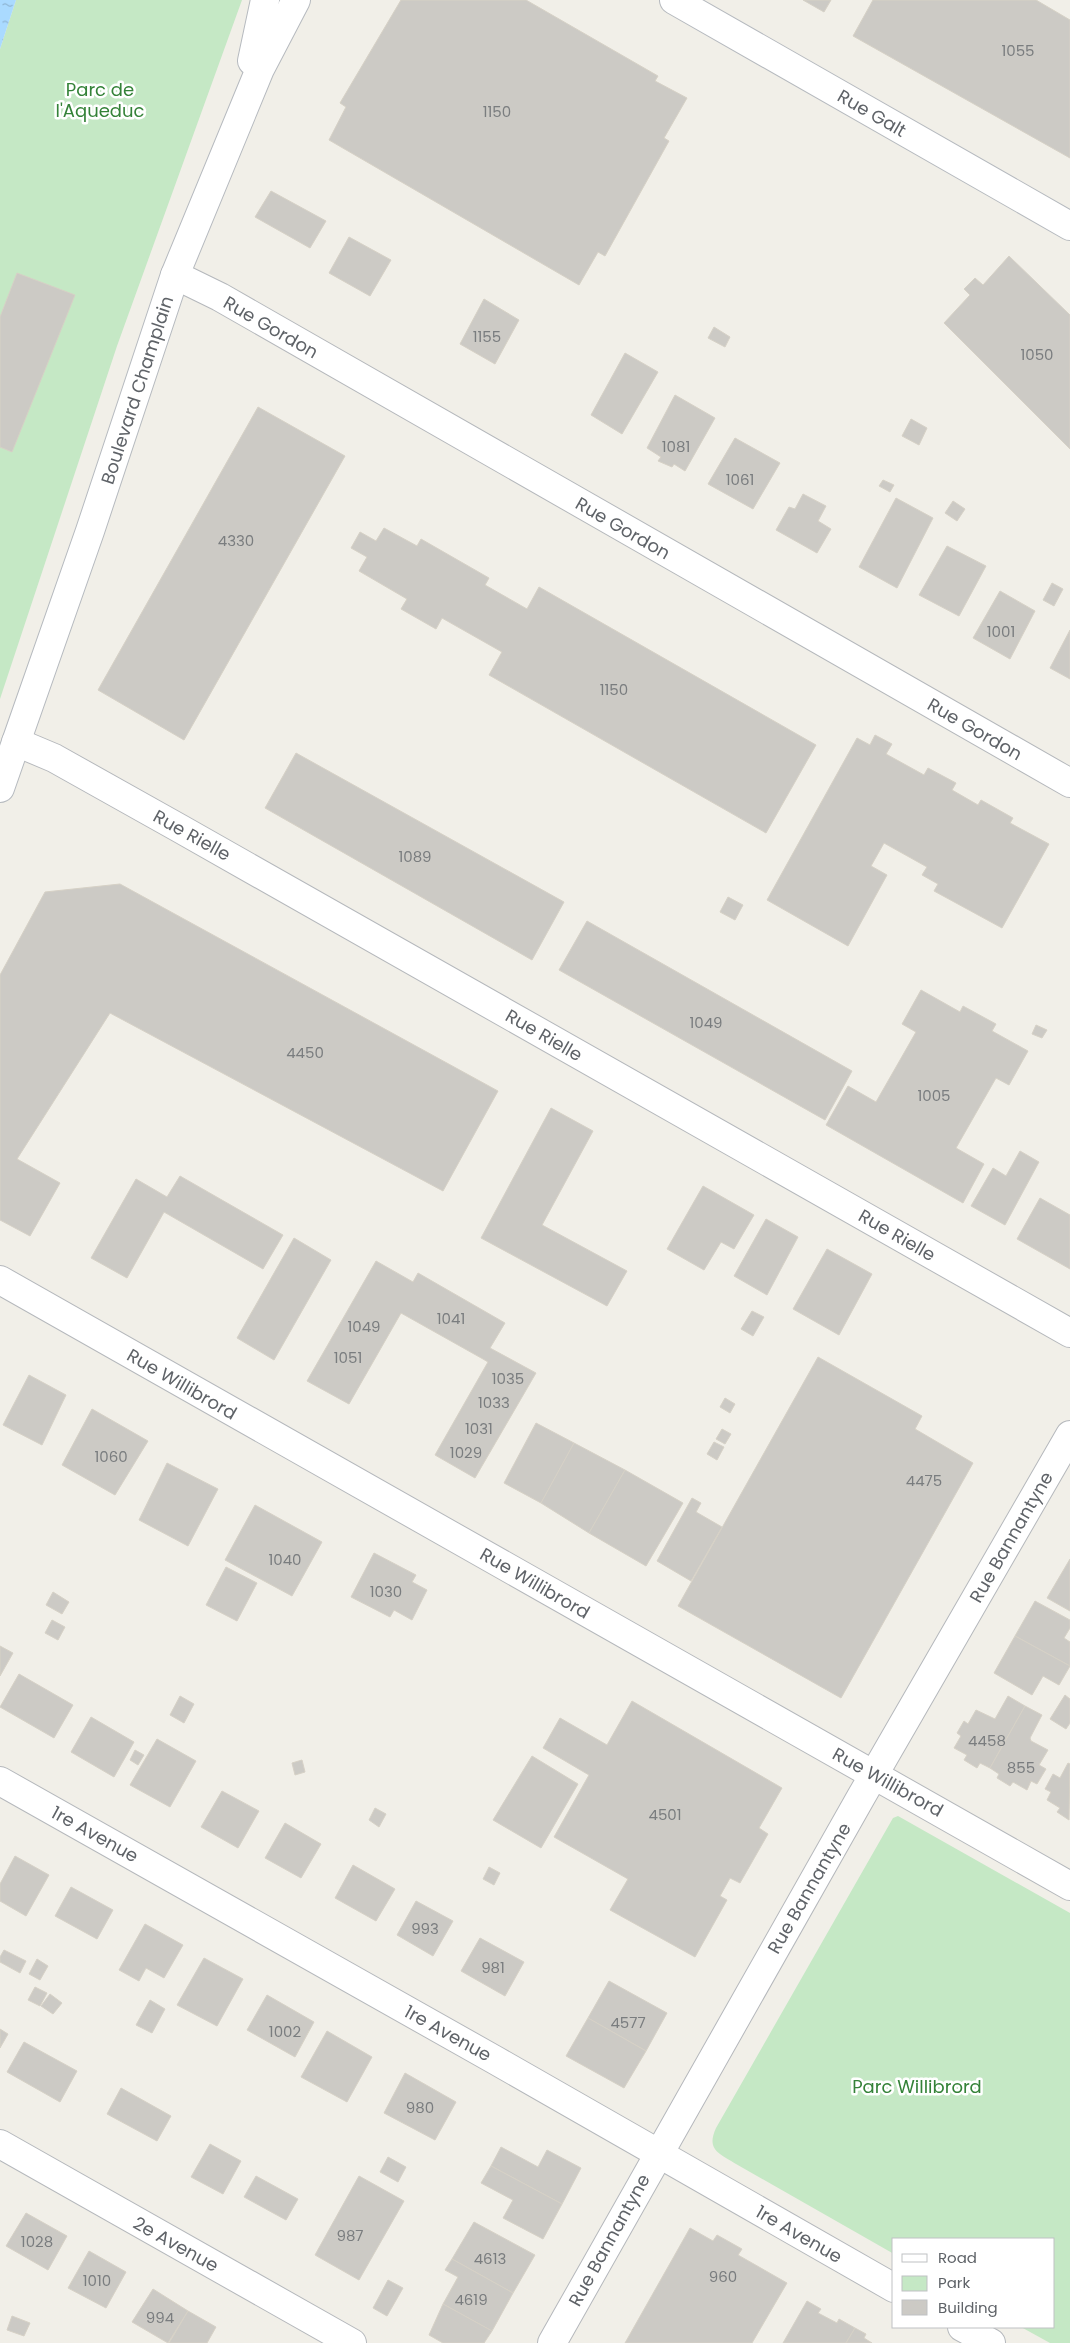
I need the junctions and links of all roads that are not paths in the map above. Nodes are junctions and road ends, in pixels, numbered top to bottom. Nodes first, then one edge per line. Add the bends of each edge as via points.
1 (265, 0) edge
2 (296, 0) edge
3 (674, 0) edge
4 (241, 114) junction
5 (1070, 226) edge
6 (175, 275) junction
7 (16, 742) junction
8 (1070, 783) edge
9 (0, 788) edge
10 (0, 1280) edge
11 (1070, 1333) edge
12 (1070, 1435) edge
13 (874, 1775) junction
14 (0, 1781) edge
15 (1070, 1886) edge
16 (0, 2144) edge
17 (658, 2154) junction
18 (892, 2287) edge
19 (964, 2328) edge
20 (352, 2343) edge
21 (552, 2343) edge
22 (991, 2343) edge

1 - 4 street
2 - 4 street, Boulevard Champlain
3 - 5 street, Rue Galt
4 - 6 street, Boulevard Champlain
6 - 7 street, Boulevard Champlain
6 - 8 street, Rue Gordon
7 - 9 street, Boulevard Champlain
7 - 11 street, Rue Rielle via 54,758 179,828
10 - 13 street, Rue Willibrord
12 - 13 street, Rue Bannantyne
13 - 15 street, Rue Willibrord
13 - 17 street, Rue Bannantyne
14 - 17 street, 1re Avenue
16 - 20 street, 2e Avenue
17 - 18 street, 1re Avenue
17 - 21 street, Rue Bannantyne
19 - 22 street

